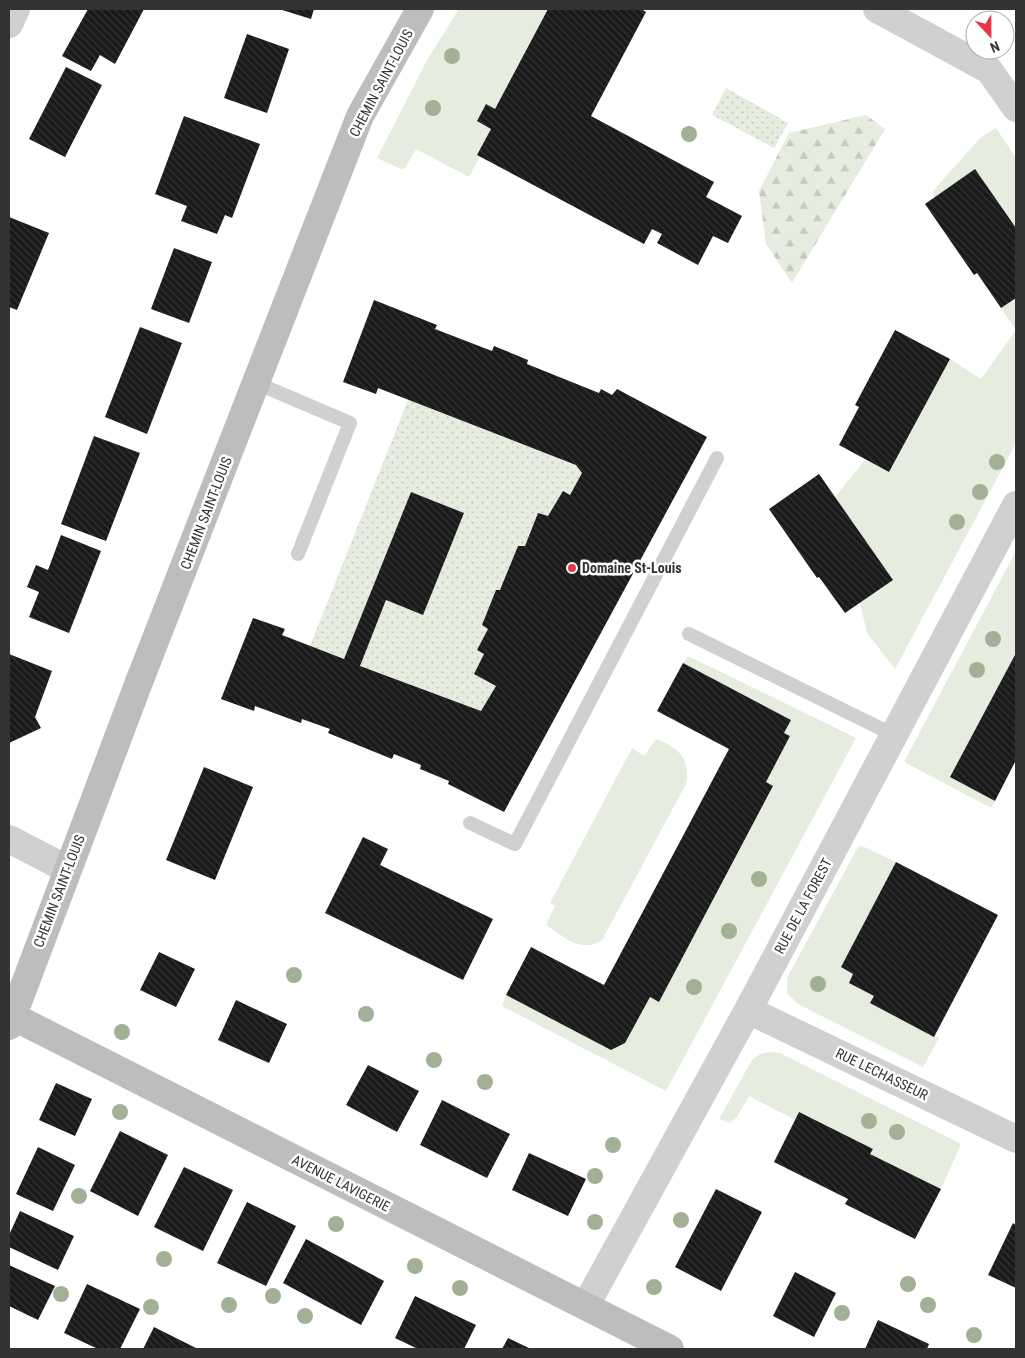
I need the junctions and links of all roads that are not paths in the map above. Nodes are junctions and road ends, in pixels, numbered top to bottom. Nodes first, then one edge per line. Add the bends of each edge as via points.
1 (16, 9) edge
2 (420, 9) edge
3 (877, 9) edge
4 (9, 24) edge
5 (1016, 108) edge
6 (256, 383) junction
7 (718, 458) dead end
8 (1016, 504) edge
9 (298, 554) dead end
10 (689, 634) dead end
11 (894, 735) junction
12 (470, 823) dead end
13 (9, 839) edge
14 (67, 869) junction
15 (748, 1010) junction
16 (11, 1021) edge
17 (1016, 1139) edge
18 (586, 1305) junction
19 (670, 1349) edge

1 - 4 street
2 - 6 street, CHEMIN SAINT-LOUIS via 360,116
3 - 5 street via 989,70
6 - 9 lane via 350,423
6 - 14 street, CHEMIN SAINT-LOUIS
7 - 12 lane via 514,844
8 - 11 street, RUE DE LA FOREST
10 - 11 lane
11 - 15 street, RUE DE LA FOREST
13 - 14 street
14 - 16 street, CHEMIN SAINT-LOUIS
15 - 17 street, RUE LECHASSEUR
15 - 18 street, RUE DE LA FOREST
16 - 18 street, AVENUE LAVIGERIE
18 - 19 street, AVENUE LAVIGERIE

